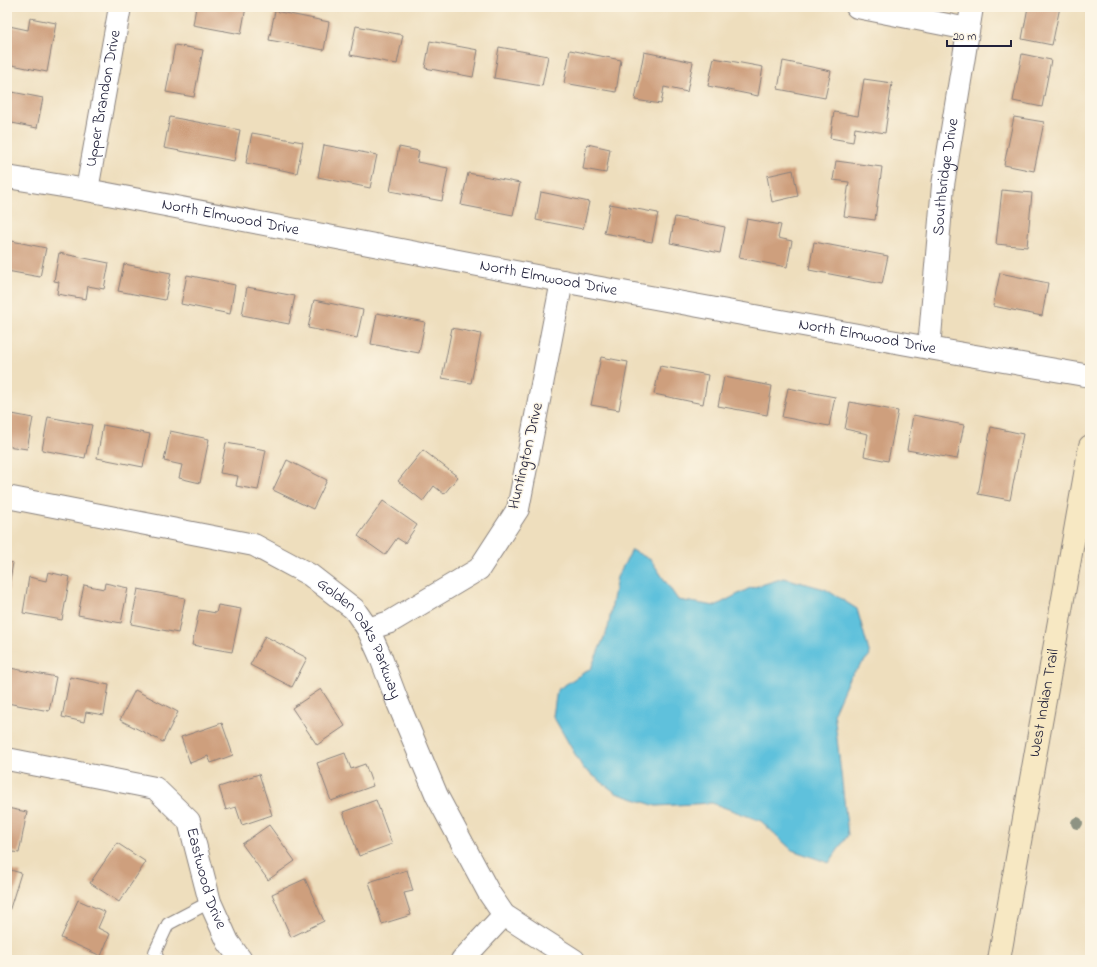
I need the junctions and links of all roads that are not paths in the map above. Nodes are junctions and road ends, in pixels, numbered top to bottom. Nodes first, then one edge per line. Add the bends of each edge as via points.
1 (120, 7) edge
2 (857, 7) edge
3 (972, 7) edge
4 (968, 29) junction
5 (7, 176) edge
6 (87, 190) junction
7 (562, 281) junction
8 (929, 348) junction
9 (1090, 376) edge
10 (1090, 446) edge
11 (7, 497) edge
12 (368, 629) junction
13 (7, 759) edge
14 (210, 902) junction
15 (504, 915) junction
16 (158, 960) edge
17 (241, 960) edge
18 (462, 960) edge
19 (574, 960) edge
20 (999, 960) edge

1 - 6 street, Upper Brandon Drive
2 - 4 street
3 - 4 street, Southbridge Drive
4 - 8 street, Southbridge Drive via 942,185
5 - 6 street, North Elmwood Drive
6 - 7 street, North Elmwood Drive
7 - 8 street, North Elmwood Drive
7 - 12 street, Huntington Drive via 518,509 479,569 390,622
8 - 9 street, North Elmwood Drive
10 - 20 main road, West Indian Trail
11 - 12 street, Golden Oaks Parkway via 254,545 310,575 354,609
12 - 15 street, Golden Oaks Parkway via 437,796 489,894
13 - 14 street, Eastwood Drive via 155,788 189,821
14 - 16 lane via 168,924 155,952
14 - 17 street, Eastwood Drive via 228,942
15 - 18 street
15 - 19 street, Golden Oaks Parkway

